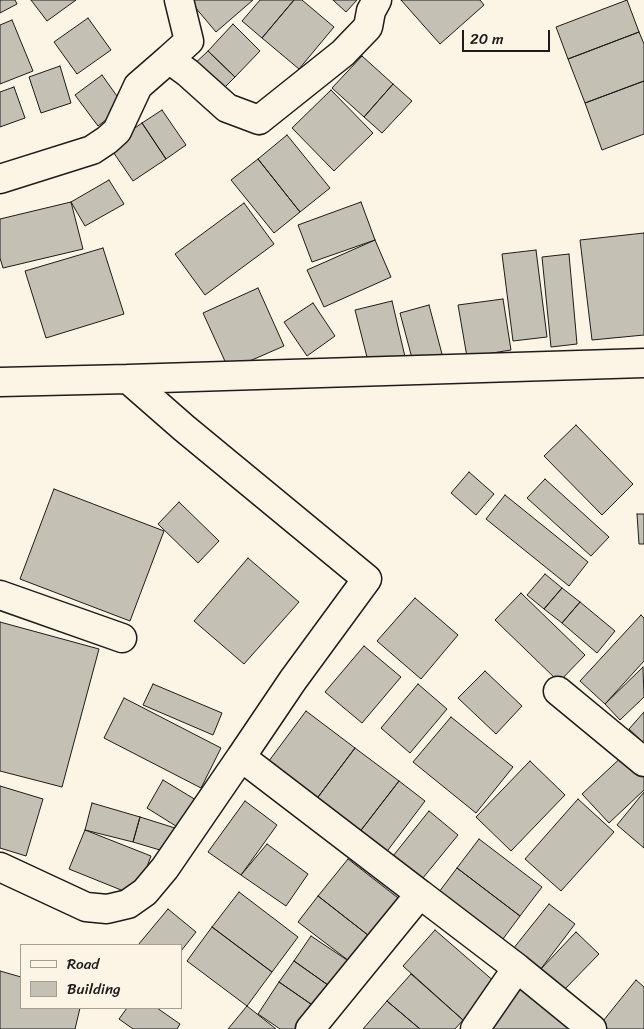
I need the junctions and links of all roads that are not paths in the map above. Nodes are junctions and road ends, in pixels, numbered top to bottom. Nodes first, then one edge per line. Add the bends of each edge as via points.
1 (179, 0) edge
2 (378, 0) edge
3 (169, 59) junction
4 (0, 179) edge
5 (644, 363) edge
6 (128, 379) junction
7 (0, 382) edge
8 (0, 595) edge
9 (122, 638) dead end
10 (558, 691) dead end
11 (241, 757) junction
12 (644, 762) edge
13 (0, 867) edge
14 (420, 894) junction
15 (517, 968) junction
16 (310, 1029) edge
17 (475, 1029) edge
18 (592, 1029) edge

1 - 3 street via 189,41
2 - 3 street via 371,11 368,27 343,53 259,120 227,108
3 - 4 street via 138,86 117,131 107,140 92,150
5 - 6 street
6 - 7 street
6 - 11 street via 368,578
8 - 9 street
10 - 12 street
11 - 13 street via 166,868 145,892 128,904 107,909 86,907
11 - 14 street
14 - 15 street
14 - 16 street
15 - 17 street
15 - 18 street

